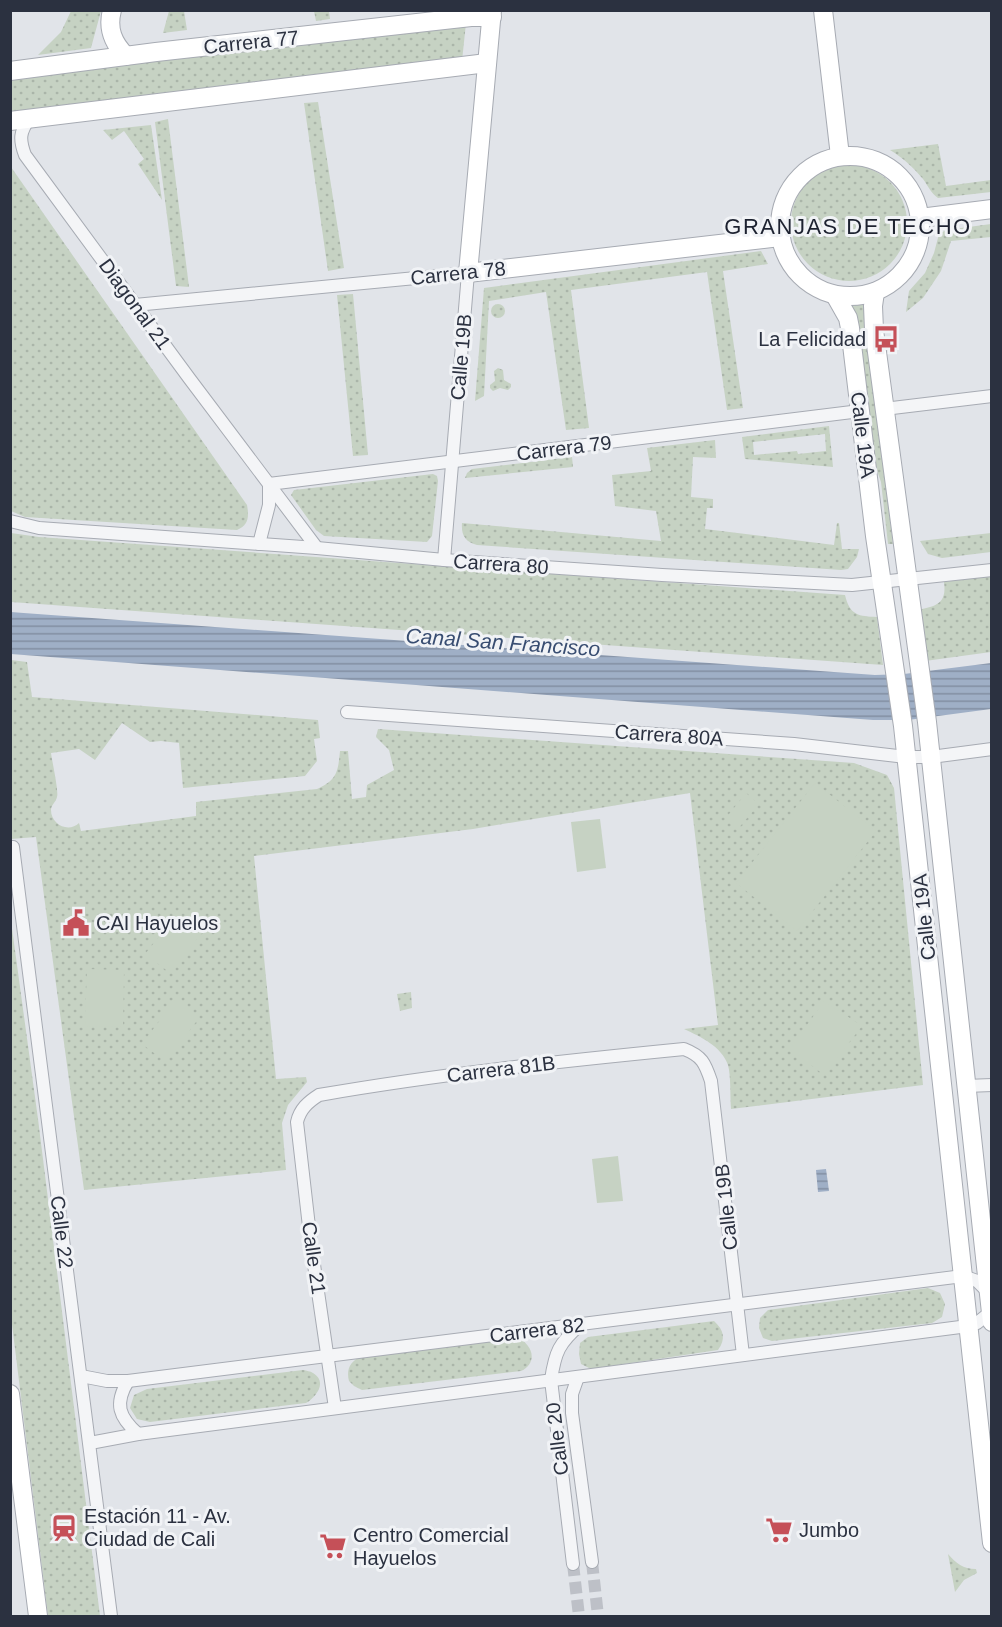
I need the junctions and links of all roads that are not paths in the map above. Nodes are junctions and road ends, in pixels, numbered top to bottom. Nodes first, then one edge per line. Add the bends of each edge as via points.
1 (112, 10) edge
2 (823, 10) edge
3 (492, 14) edge
4 (126, 56) junction
5 (486, 63) junction
6 (10, 70) edge
7 (29, 118) junction
8 (10, 121) edge
9 (840, 156) junction
10 (992, 210) edge
11 (920, 218) junction
12 (780, 237) junction
13 (468, 273) junction
14 (875, 292) junction
15 (835, 295) junction
16 (135, 305) junction
17 (992, 396) edge
18 (884, 409) junction
19 (860, 411) junction
20 (452, 462) junction
21 (269, 484) junction
22 (10, 521) edge
23 (259, 544) junction
24 (317, 548) junction
25 (444, 560) junction
26 (992, 570) edge
27 (907, 580) junction
28 (882, 583) junction
29 (347, 712) dead end
30 (992, 749) edge
31 (906, 757) junction
32 (931, 757) junction
33 (13, 847) dead end
34 (702, 1060) joint
35 (992, 1085) edge
36 (966, 1086) junction
37 (303, 1108) joint
38 (963, 1276) junction
39 (988, 1292) junction
40 (737, 1305) junction
41 (991, 1315) edge
42 (581, 1324) junction
43 (968, 1326) junction
44 (743, 1355) junction
45 (327, 1356) junction
46 (81, 1376) junction
47 (578, 1377) junction
48 (551, 1380) junction
49 (128, 1381) junction
50 (11, 1404) edge
51 (335, 1408) junction
52 (138, 1434) junction
53 (90, 1443) junction
54 (10, 1458) edge
55 (21, 1479) junction
56 (992, 1543) edge
57 (592, 1562) tunnel mouth
58 (573, 1564) tunnel mouth
59 (38, 1617) edge
60 (111, 1617) edge

1 - 4 street via 112,38
2 - 9 street
3 - 4 street, Carrera 77
3 - 5 street, Calle 19B
4 - 6 street, Carrera 77
5 - 7 street
5 - 13 street, Calle 19B
7 - 8 street
7 - 16 street, Diagonal 21 via 21,135 25,155
9 - 11 street via 871,159 899,176 916,202
9 - 12 street via 822,161 793,184 779,219
10 - 11 street
11 - 14 street via 915,255 892,284
12 - 13 street, Carrera 78
12 - 15 street via 786,258 798,275 815,288
13 - 16 street, Carrera 78
13 - 20 street, Calle 19B
14 - 15 street via 849,297
14 - 18 street, Calle 19A via 873,321
15 - 19 street, Calle 19A via 848,318
16 - 21 street, Diagonal 21
17 - 18 street
18 - 27 street, Calle 19A
19 - 20 street, Carrera 79
19 - 28 street, Calle 19A
20 - 21 street, Carrera 79
20 - 25 street, Calle 19B
21 - 23 street via 269,505
21 - 24 street
22 - 23 street, Carrera 80 via 39,528
23 - 24 street, Carrera 80
24 - 25 street, Carrera 80
25 - 28 street, Carrera 80 via 852,585
26 - 27 street, Carrera 80
27 - 28 street, Carrera 80
27 - 32 street, Calle 19A
28 - 31 street, Calle 19A
29 - 31 street, Carrera 80A via 794,744
30 - 32 street, Carrera 80A
31 - 32 street, Carrera 80A
31 - 38 street, Calle 19A
32 - 36 street, Calle 19A
33 - 46 street, Calle 22
34 - 37 street, Carrera 81B via 684,1049 500,1069 319,1095
34 - 40 street, Calle 19B via 711,1081
35 - 36 street
36 - 39 street, Calle 19A
37 - 45 street, Calle 21 via 297,1122
38 - 39 street via 977,1281
38 - 40 street, Carrera 82
38 - 43 street, Calle 19A
39 - 41 street, Calle 19A
40 - 42 street, Carrera 82
40 - 44 street, Calle 19B
41 - 43 street
42 - 45 street, Carrera 82
42 - 48 street, Calle 20 via 560,1347
43 - 44 street
43 - 56 street, Calle 19A
44 - 47 street
45 - 49 street, Carrera 82
45 - 51 street, Calle 21
46 - 49 street, Carrera 82
46 - 53 street, Calle 22
47 - 48 street
47 - 57 street, Calle 20 via 572,1394 572,1413
48 - 51 street
48 - 58 street, Calle 20
49 - 52 street via 120,1396 120,1411
50 - 55 street
51 - 52 street
52 - 53 street
53 - 60 street, Calle 22
54 - 55 street
55 - 59 street

